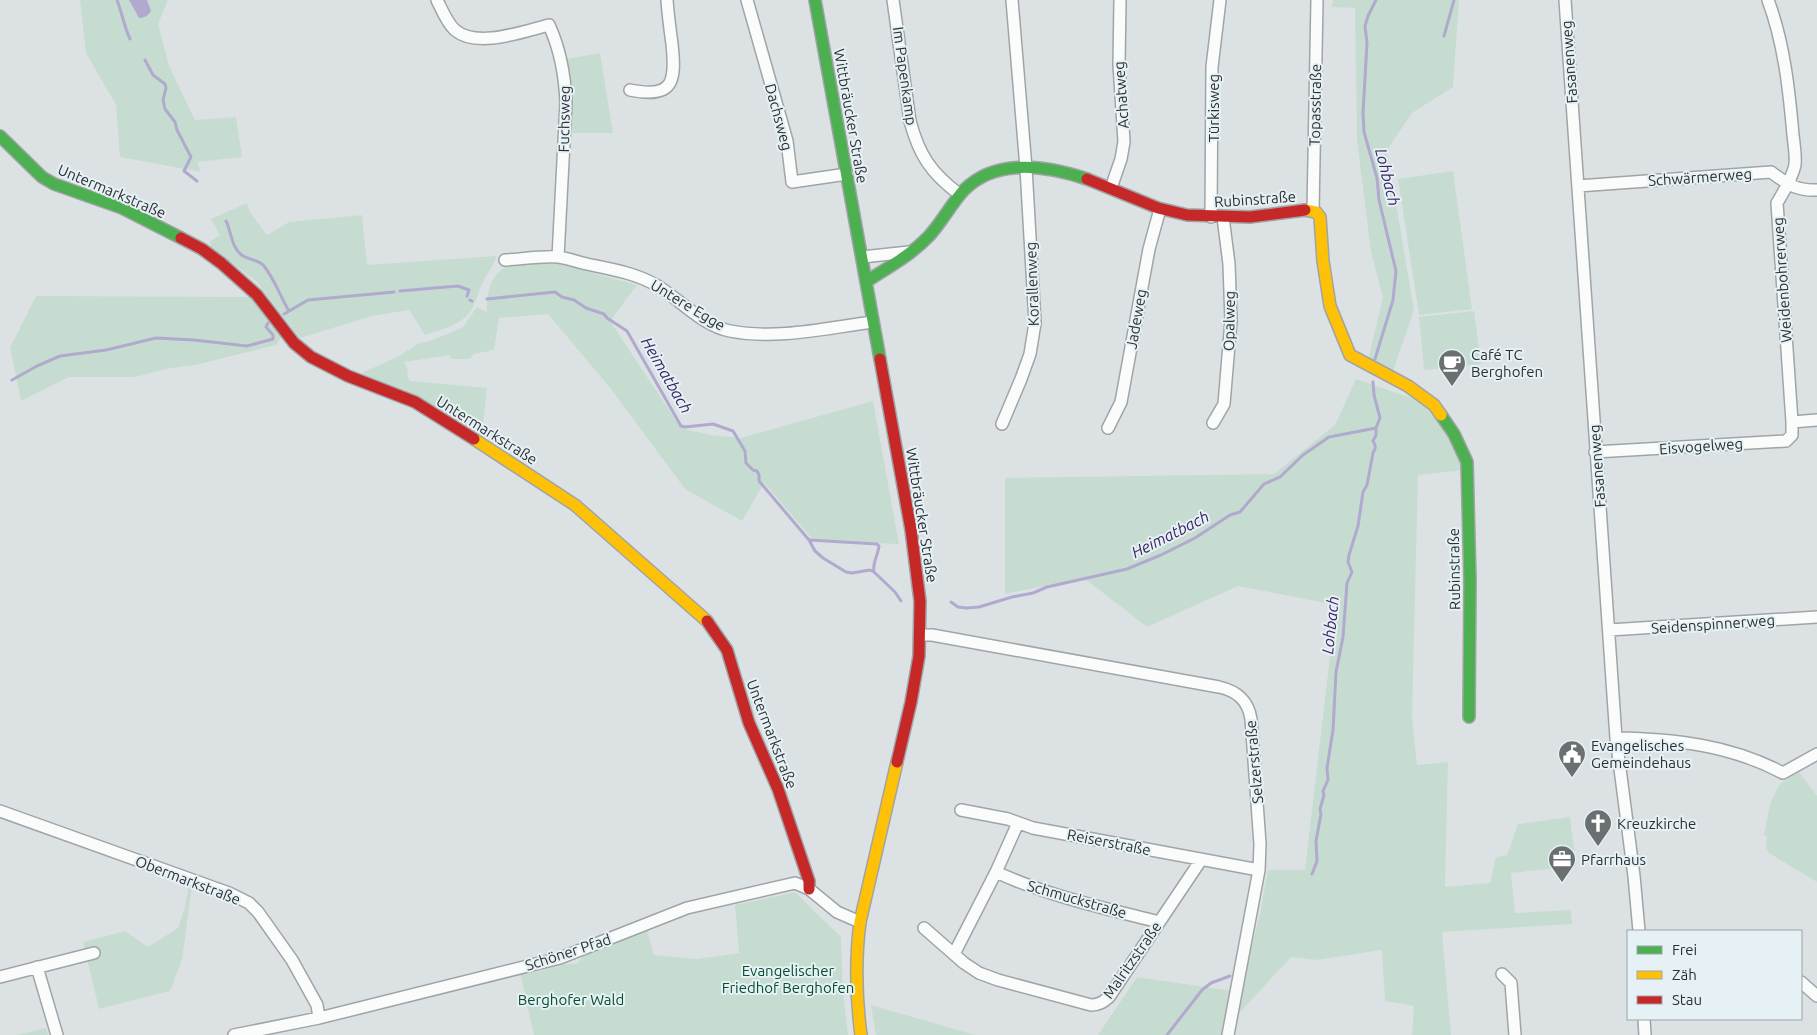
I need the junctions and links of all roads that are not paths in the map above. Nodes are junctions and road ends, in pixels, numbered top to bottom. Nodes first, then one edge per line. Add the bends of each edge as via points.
1 (437, 0) edge
2 (667, 0) edge
3 (747, 0) edge
4 (815, 0) edge
5 (893, 0) edge
6 (1012, 0) edge
7 (1120, 0) edge
8 (1220, 0) edge
9 (1317, 0) edge
10 (1565, 0) edge
11 (1768, 0) edge
12 (630, 90) dead end
13 (0, 136) edge
14 (1026, 168) junction
15 (847, 174) junction
16 (1788, 184) junction
17 (1578, 186) junction
18 (1111, 188) junction
19 (1817, 190) edge
20 (959, 194) junction
21 (1160, 208) junction
22 (1313, 211) junction
23 (1211, 217) junction
24 (1223, 217) junction
25 (911, 252) junction
26 (558, 257) junction
27 (862, 257) junction
28 (505, 260) dead end
29 (867, 281) junction
30 (873, 322) junction
31 (1817, 420) edge
32 (1792, 422) junction
33 (1213, 423) dead end
34 (1002, 424) dead end
35 (1108, 428) dead end
36 (1596, 452) junction
37 (1817, 617) edge
38 (1609, 630) junction
39 (920, 634) junction
40 (1469, 717) dead end
41 (1616, 738) junction
42 (1817, 754) edge
43 (961, 810) dead end
44 (0, 811) edge
45 (1018, 823) junction
46 (1202, 860) junction
47 (1259, 870) junction
48 (996, 872) junction
49 (809, 888) junction
50 (860, 922) junction
51 (1159, 922) junction
52 (924, 928) dead end
53 (1639, 930) edge
54 (94, 953) dead end
55 (954, 954) junction
56 (37, 967) junction
57 (1502, 974) dead end
58 (0, 977) edge
59 (1802, 983) edge
60 (1817, 996) edge
61 (319, 1018) junction
62 (1644, 1020) edge
63 (57, 1035) edge
64 (234, 1035) edge
65 (861, 1035) edge
66 (1228, 1035) edge
67 (1515, 1035) edge
68 (1644, 1035) edge

1 - 26 street, Fuchsweg via 451,26 470,37 504,36 549,25 565,77
2 - 12 street via 673,78 663,89 652,92
3 - 15 street, Dachsweg via 787,141 792,182
4 - 15 street, Wittbräucker Straße
5 - 20 street, Im Papenkamp via 914,136 932,170
6 - 14 street, Korallenweg
7 - 18 street, Achatweg via 1119,64 1124,142
8 - 23 street, Türkisweg via 1212,67
9 - 22 street, Topasstraße
10 - 17 street, Fasanenweg
11 - 16 street, Weidenbohrerweg via 1781,41 1790,104 1795,164
13 - 49 street, Untermarkstraße via 42,177 54,184 122,208 208,254 257,295 294,343 311,357 348,376 415,402 560,494 709,623 727,650 746,715 778,790
14 - 18 street, Rubinstraße via 1070,175
14 - 20 street, Rubinstraße via 986,174
14 - 34 street, Korallenweg via 1034,333 1026,366
15 - 27 street, Wittbräucker Straße
16 - 17 street, Schwärmerweg via 1772,172
16 - 19 street, Schwärmerweg
16 - 32 street, Weidenbohrerweg via 1776,203
17 - 36 street, Fasanenweg
18 - 21 street, Rubinstraße
20 - 25 street, Rubinstraße via 932,233
21 - 23 street, Rubinstraße via 1179,214
21 - 35 street, Jadeweg via 1149,249 1121,402
22 - 24 street, Rubinstraße
22 - 40 street, Rubinstraße via 1320,217 1330,306 1350,355 1408,386 1434,405 1454,434 1467,462
23 - 24 street, Rubinstraße
24 - 33 street, Opalweg via 1232,321 1224,404
25 - 27 street
25 - 29 street, Rubinstraße
26 - 28 street, Untere Egge
26 - 30 street, Untere Egge via 642,278 694,313 729,331 781,334
27 - 29 street, Wittbräucker Straße
29 - 30 street, Wittbräucker Straße
30 - 39 street, Wittbräucker Straße via 917,572
31 - 32 street
32 - 36 street, Eisvogelweg via 1792,435 1786,440
36 - 38 street, Fasanenweg
37 - 38 street, Seidenspinnerweg
38 - 41 street, Fasanenweg
39 - 47 street, Selzerstraße via 1232,690 1247,704 1251,719
39 - 50 street, Wittbräucker Straße via 911,702
41 - 42 street via 1702,744 1746,756 1784,774
41 - 53 street, Fasanenweg
43 - 45 street, Reiserstraße
44 - 61 street, Obermarkstraße via 249,903 292,960 316,1005
45 - 46 street, Reiserstraße
45 - 48 street
46 - 47 street, Reiserstraße
46 - 51 street, Malritzstraße
47 - 66 street, Selzerstraße
48 - 51 street, Schmuckstraße via 1049,893
48 - 55 street
49 - 50 street via 837,912
49 - 61 street, Schöner Pfad via 795,883 687,908 560,958
50 - 65 street, Wittbräucker Straße via 855,979
51 - 55 street, Malritzstraße via 1109,997 1096,1005 989,977
52 - 55 street, Malritzstraße
54 - 56 street
56 - 58 street
56 - 63 street
57 - 67 street via 1511,983
59 - 60 street
61 - 64 street, Schöner Pfad
62 - 68 street

